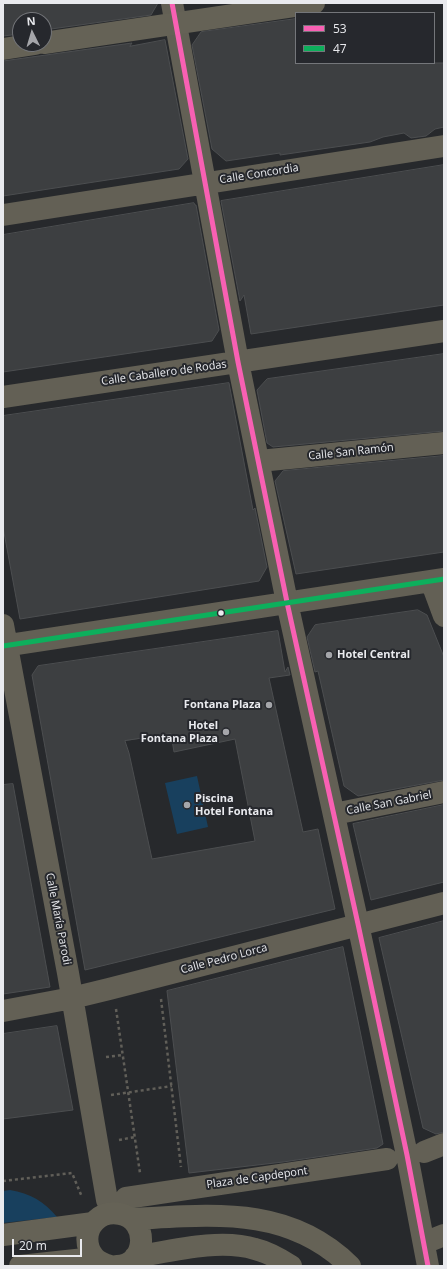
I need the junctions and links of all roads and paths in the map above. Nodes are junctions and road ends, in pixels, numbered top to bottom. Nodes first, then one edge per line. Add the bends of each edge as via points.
1 (314, 3) edge
2 (174, 13) edge
3 (52, 41) edge
4 (444, 146) edge
5 (205, 182) junction
6 (3, 215) edge
7 (444, 331) edge
8 (238, 362) junction
9 (3, 396) edge
10 (444, 443) edge
11 (259, 462) junction
12 (438, 580) edge
13 (287, 603) junction
14 (444, 616) edge
15 (4, 639) edge
16 (444, 792) edge
17 (334, 814) junction
18 (444, 903) edge
19 (358, 924) junction
20 (160, 993) dead end
21 (72, 998) junction
22 (115, 1004) dead end
23 (3, 1011) edge
24 (123, 1055) junction
25 (102, 1058) dead end
26 (172, 1086) junction
27 (128, 1093) junction
28 (107, 1096) dead end
29 (135, 1137) junction
30 (115, 1140) dead end
31 (444, 1144) edge
32 (406, 1155) junction
33 (3, 1181) edge
34 (184, 1189) junction
35 (83, 1199) dead end
36 (129, 1206) junction
37 (93, 1223) junction
38 (3, 1235) edge
39 (444, 1235) edge
40 (424, 1243) junction
41 (102, 1262) edge
42 (126, 1262) edge
43 (20, 1266) edge
44 (291, 1266) edge
45 (350, 1266) edge
46 (428, 1266) edge

1 - 2 street
2 - 3 street
2 - 5 street
4 - 5 street, Calle Concordia
5 - 6 street, Calle Concordia
5 - 8 street
7 - 8 street, Calle Caballero de Rodas
8 - 9 street, Calle Caballero de Rodas
8 - 11 street
10 - 11 street, Calle San Ramón
11 - 13 street
12 - 13 street
12 - 14 street
13 - 15 street
13 - 17 street
15 - 21 street, Calle María Parodi
16 - 17 street, Calle San Gabriel
17 - 19 street
18 - 19 street, Calle Pedro Lorca
19 - 21 street, Calle Pedro Lorca
19 - 32 street
20 - 26 path
21 - 23 street, Calle Pedro Lorca
21 - 36 street, Calle María Parodi via 107,1200
22 - 24 path
24 - 25 path
24 - 27 path
26 - 27 path
26 - 34 path
27 - 28 path
27 - 29 path
29 - 30 path
29 - 36 path
31 - 32 street, Plaza de Capdepont
32 - 34 street, Plaza de Capdepont
32 - 40 street
33 - 35 path via 72,1173
34 - 36 street, Plaza de Capdepont
36 - 37 street via 100,1216
36 - 42 street via 142,1242 140,1250
36 - 45 street via 195,1216 248,1217 271,1222 311,1238
37 - 38 street
37 - 41 street via 88,1231 89,1250
39 - 40 street
40 - 46 street
41 - 43 street
42 - 44 street via 188,1248 239,1245 276,1256

